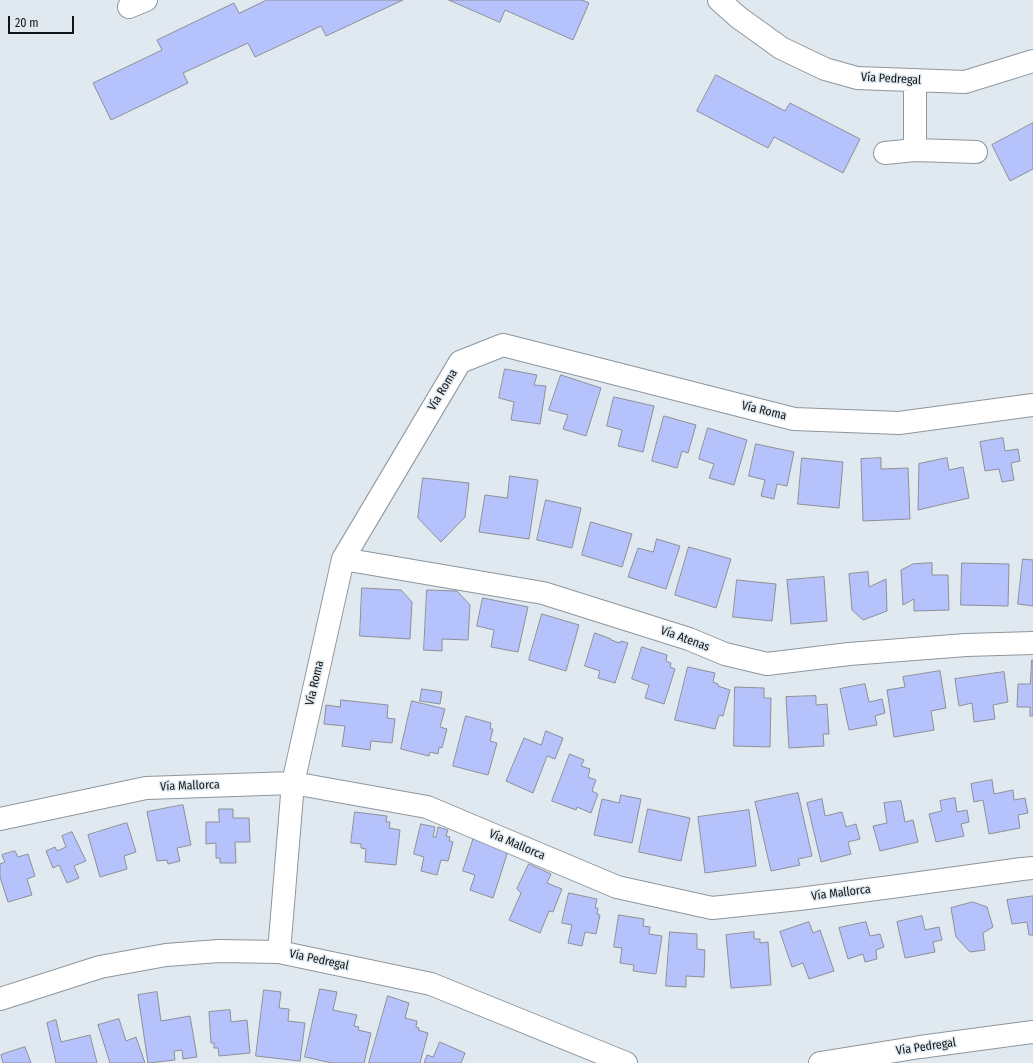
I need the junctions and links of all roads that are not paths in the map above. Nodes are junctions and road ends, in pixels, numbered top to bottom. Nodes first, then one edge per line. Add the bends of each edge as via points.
1 (719, 0) edge
2 (1033, 61) edge
3 (915, 80) junction
4 (915, 150) junction
5 (976, 152) dead end
6 (885, 153) dead end
7 (1033, 405) edge
8 (343, 559) junction
9 (1033, 643) edge
10 (293, 783) junction
11 (0, 819) edge
12 (1033, 868) edge
13 (279, 952) junction
14 (0, 999) edge
15 (1033, 1032) edge
16 (626, 1063) edge
17 (820, 1063) edge

1 - 3 street, Vía Pedregal via 781,48 825,69 857,78
2 - 3 street, Vía Pedregal via 965,82
3 - 4 street
4 - 5 street
4 - 6 street
7 - 8 street, Vía Roma via 899,423 794,419 503,345 460,362
8 - 9 street, Vía Atenas via 543,593 689,639 725,654 767,664 950,646
8 - 10 street, Vía Roma
10 - 11 street, Vía Mallorca via 146,788
10 - 12 street, Vía Mallorca via 427,807 617,887 712,908
10 - 13 street, Vía Roma
13 - 14 street, Vía Pedregal via 219,951 158,956 100,966
13 - 16 street, Vía Pedregal via 431,984
15 - 17 street, Vía Pedregal

